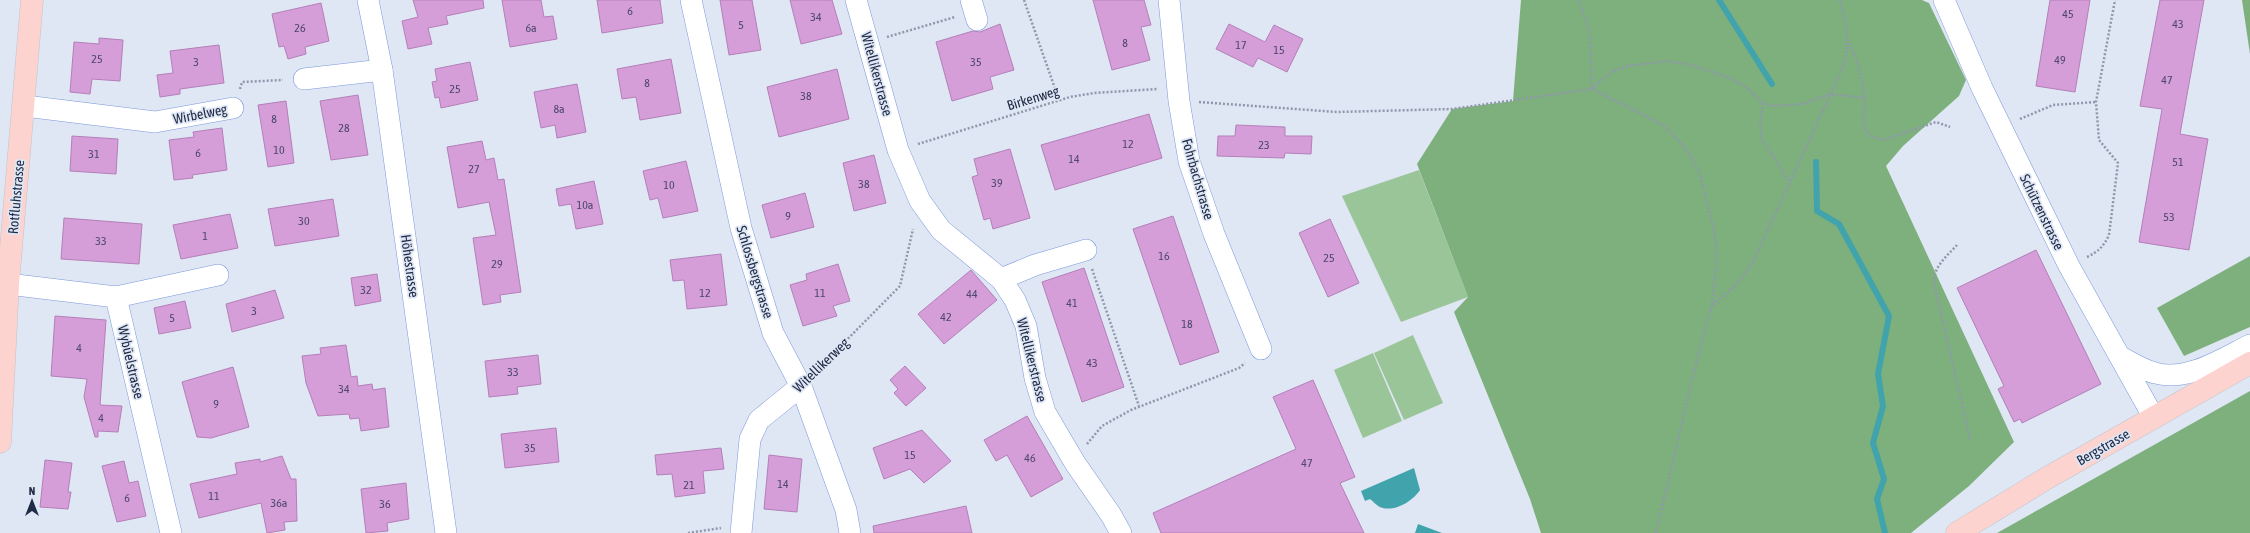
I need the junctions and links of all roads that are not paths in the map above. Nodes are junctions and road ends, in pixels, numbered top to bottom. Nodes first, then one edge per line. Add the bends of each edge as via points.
1 (32, 0) edge
2 (368, 0) edge
3 (690, 0) edge
4 (856, 0) edge
5 (971, 0) edge
6 (1169, 0) edge
7 (1944, 0) edge
8 (977, 20) dead end
9 (382, 70) junction
10 (304, 79) road end
11 (25, 106) junction
12 (233, 108) road end
13 (1086, 250) road end
14 (218, 275) dead end
15 (1001, 279) junction
16 (8, 284) junction
17 (116, 297) junction
18 (2250, 345) edge
19 (1261, 349) road end
20 (2121, 357) junction
21 (2250, 363) edge
22 (801, 386) junction
23 (2154, 418) junction
24 (0, 442) edge
25 (741, 529) edge
26 (171, 533) edge
27 (446, 533) edge
28 (850, 533) edge
29 (1121, 533) edge
30 (1957, 533) edge

1 - 11 main road, Rotfluhstrasse
2 - 9 street, Höhestrasse
3 - 22 street, Schlossbergstrasse via 741,228 773,333
4 - 15 street, Witellikerstrasse via 898,150 920,201 941,230
5 - 8 street
6 - 19 street, Fohrbachstrasse via 1178,94 1189,161 1214,234
7 - 20 street, Schützenstrasse via 1982,88 2069,266
9 - 10 street
9 - 27 street, Höhestrasse
11 - 12 street, Wirbelweg via 155,122
11 - 16 main road, Rotfluhstrasse
13 - 15 street via 1035,264
14 - 17 street
15 - 29 street, Witellikerstrasse via 1016,300 1026,326 1044,412
16 - 17 street
16 - 24 main road, Rotfluhstrasse
17 - 26 street, Wybüelstrasse
18 - 20 street via 2216,362 2175,376 2155,373
20 - 23 street, Schützenstrasse
21 - 23 main road, Bergstrasse
22 - 25 street, Witellikerweg via 759,420 750,439
22 - 28 street, Schlossbergstrasse via 846,510
23 - 30 main road, Bergstrasse

